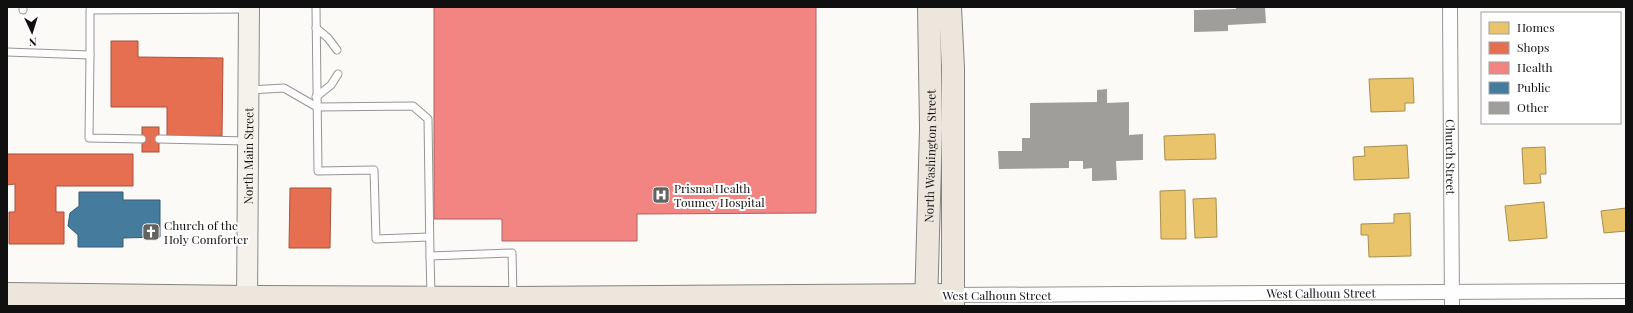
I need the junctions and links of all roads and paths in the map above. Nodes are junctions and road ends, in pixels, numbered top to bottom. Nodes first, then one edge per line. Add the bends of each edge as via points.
1 (316, 7) edge
2 (929, 7) edge
3 (950, 7) edge
4 (1450, 7) edge
5 (249, 8) edge
6 (316, 28) junction
7 (337, 50) dead end
8 (7, 52) edge
9 (90, 55) junction
10 (338, 74) dead end
11 (249, 90) junction
12 (316, 97) junction
13 (317, 107) junction
14 (142, 139) dead end
15 (159, 139) dead end
16 (248, 141) junction
17 (429, 237) junction
18 (430, 256) junction
19 (1452, 291) junction
20 (1626, 291) edge
21 (7, 294) edge
22 (431, 298) junction
23 (513, 298) junction
24 (738, 301) edge
25 (769, 301) edge
26 (795, 301) edge
27 (829, 301) edge
28 (926, 301) edge
29 (953, 301) edge
30 (247, 302) edge
31 (556, 302) edge
32 (1452, 306) edge

1 - 6 lane
2 - 28 main road, North Washington Street via 930,128
3 - 29 main road, North Washington Street via 953,68
4 - 19 street, Church Street
5 - 9 lane via 90,10
5 - 11 main road, North Main Street
6 - 7 lane
6 - 12 lane
8 - 9 lane
9 - 14 lane via 89,138
10 - 12 lane via 331,85
11 - 13 lane via 284,88
11 - 16 main road, North Main Street
12 - 13 lane
13 - 17 lane via 413,106 428,120
13 - 17 lane via 318,171 374,170 376,239
15 - 16 lane
16 - 30 main road, North Main Street
17 - 18 lane
18 - 22 lane
18 - 23 lane via 512,253
19 - 20 street, West Calhoun Street
19 - 29 street, West Calhoun Street
19 - 32 street, Church Street
21 - 30 main road, West Calhoun Street
22 - 23 main road, West Calhoun Street
22 - 30 main road, West Calhoun Street
23 - 31 main road, West Calhoun Street
24 - 25 main road, West Calhoun Street
24 - 31 main road, West Calhoun Street
25 - 26 main road, West Calhoun Street
26 - 27 main road, West Calhoun Street
27 - 28 main road, West Calhoun Street
28 - 29 main road, West Calhoun Street

